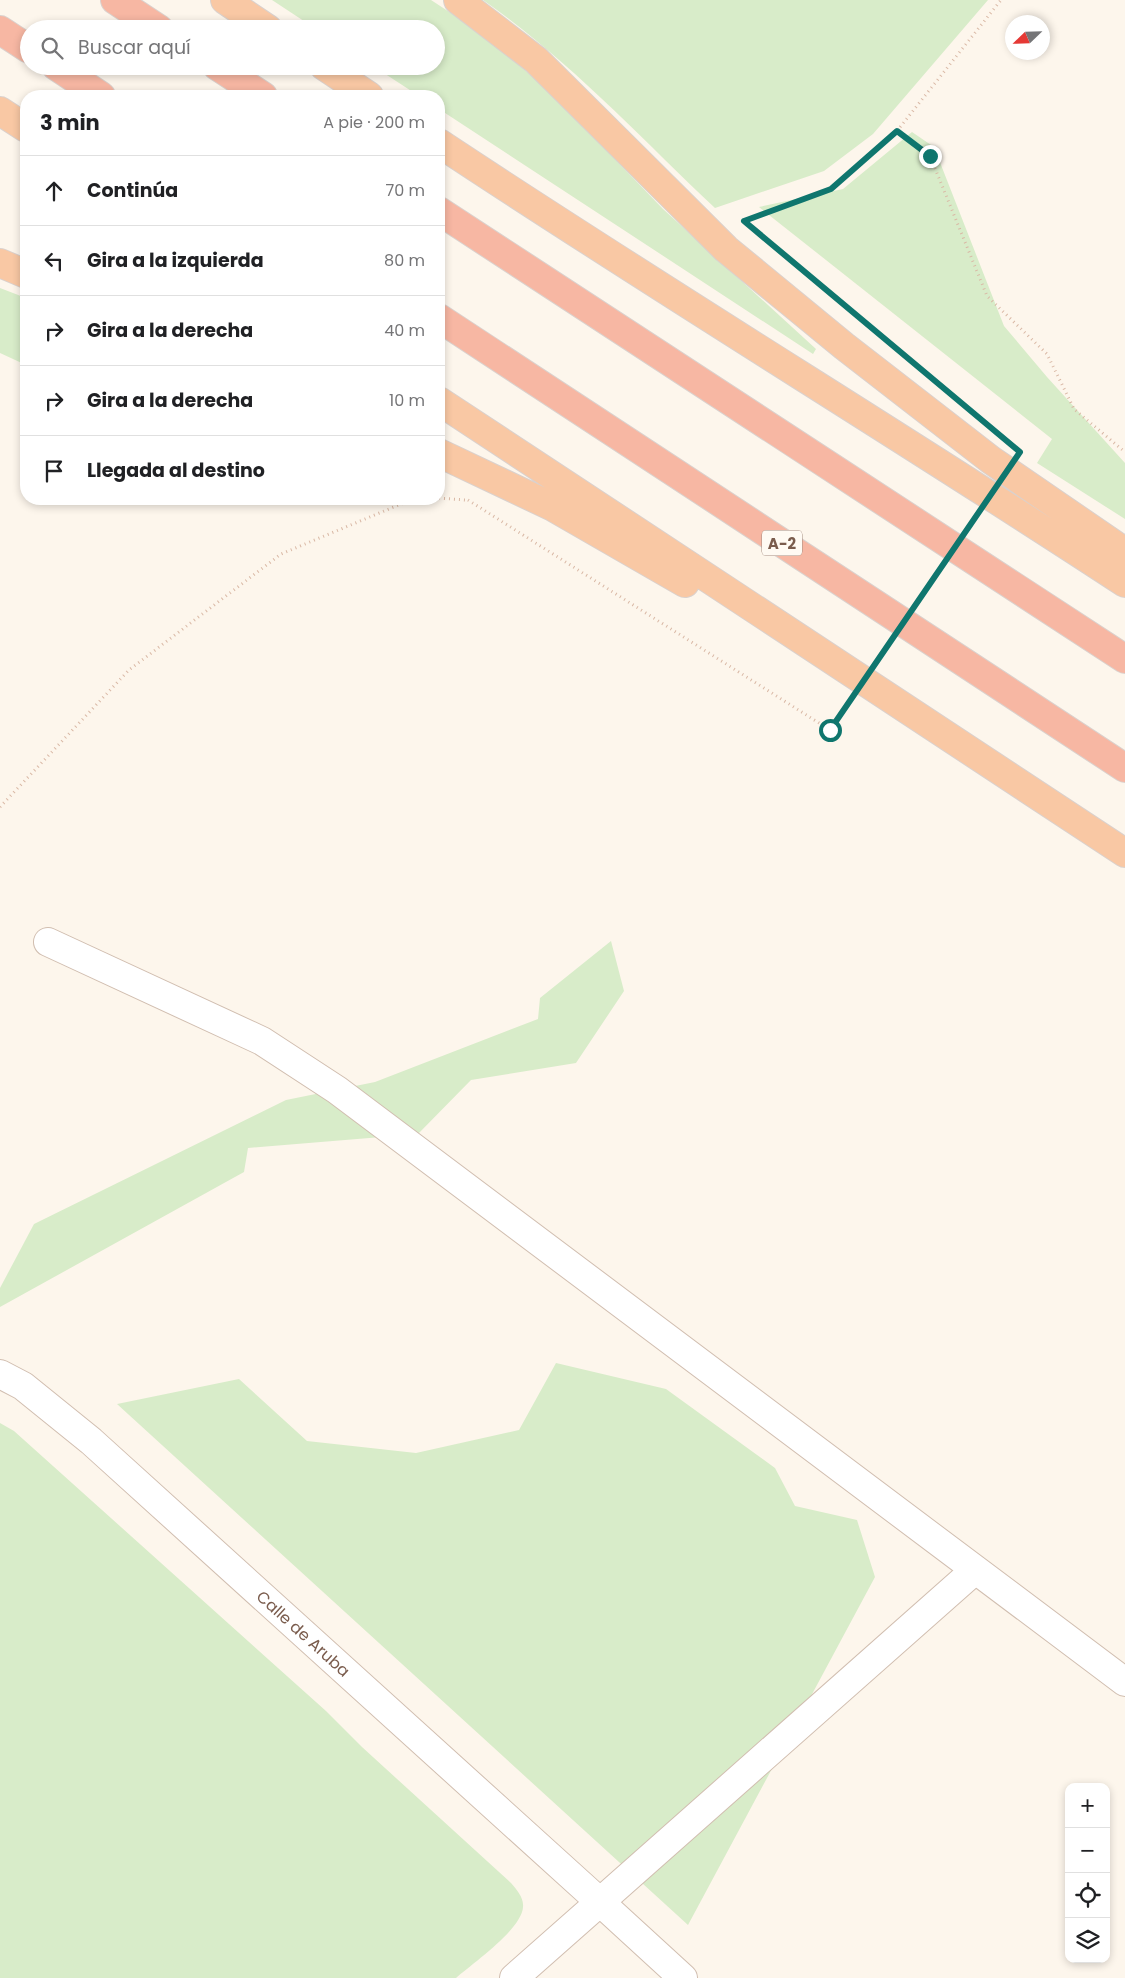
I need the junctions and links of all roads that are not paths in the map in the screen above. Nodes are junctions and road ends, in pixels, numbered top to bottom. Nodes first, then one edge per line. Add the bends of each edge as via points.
1 (115, 0) edge
2 (225, 0) edge
3 (458, 0) edge
4 (146, 20) edge
5 (255, 20) edge
6 (0, 30) edge
7 (20, 43) edge
8 (70, 75) edge
9 (231, 75) edge
10 (338, 75) edge
11 (92, 90) edge
12 (254, 90) edge
13 (360, 90) edge
14 (0, 111) edge
15 (20, 124) edge
16 (445, 146) edge
17 (445, 215) edge
18 (0, 263) edge
19 (20, 271) edge
20 (445, 322) edge
21 (445, 404) edge
22 (445, 456) edge
23 (1125, 552) edge
24 (1125, 583) edge
25 (1125, 659) edge
26 (950, 738) junction
27 (1125, 768) edge
28 (1125, 854) edge
29 (48, 942) dead end
30 (0, 1374) edge
31 (975, 1570) junction
32 (1125, 1682) edge
33 (600, 1902) junction
34 (514, 1978) edge
35 (683, 1978) edge

1 - 4 highway
2 - 5 highway
3 - 23 highway via 536,60 734,255 844,346 992,460
6 - 7 highway
8 - 11 highway
9 - 12 highway
10 - 13 highway
14 - 15 highway
16 - 24 highway
17 - 25 highway
18 - 19 highway
20 - 27 highway, A-2
21 - 26 highway
22 - 26 highway via 553,507
26 - 28 highway
29 - 31 street via 262,1041 337,1090
30 - 33 street, Calle de Aruba via 23,1386 92,1441
31 - 32 street
31 - 33 street
33 - 34 street
33 - 35 street, Calle de Aruba

